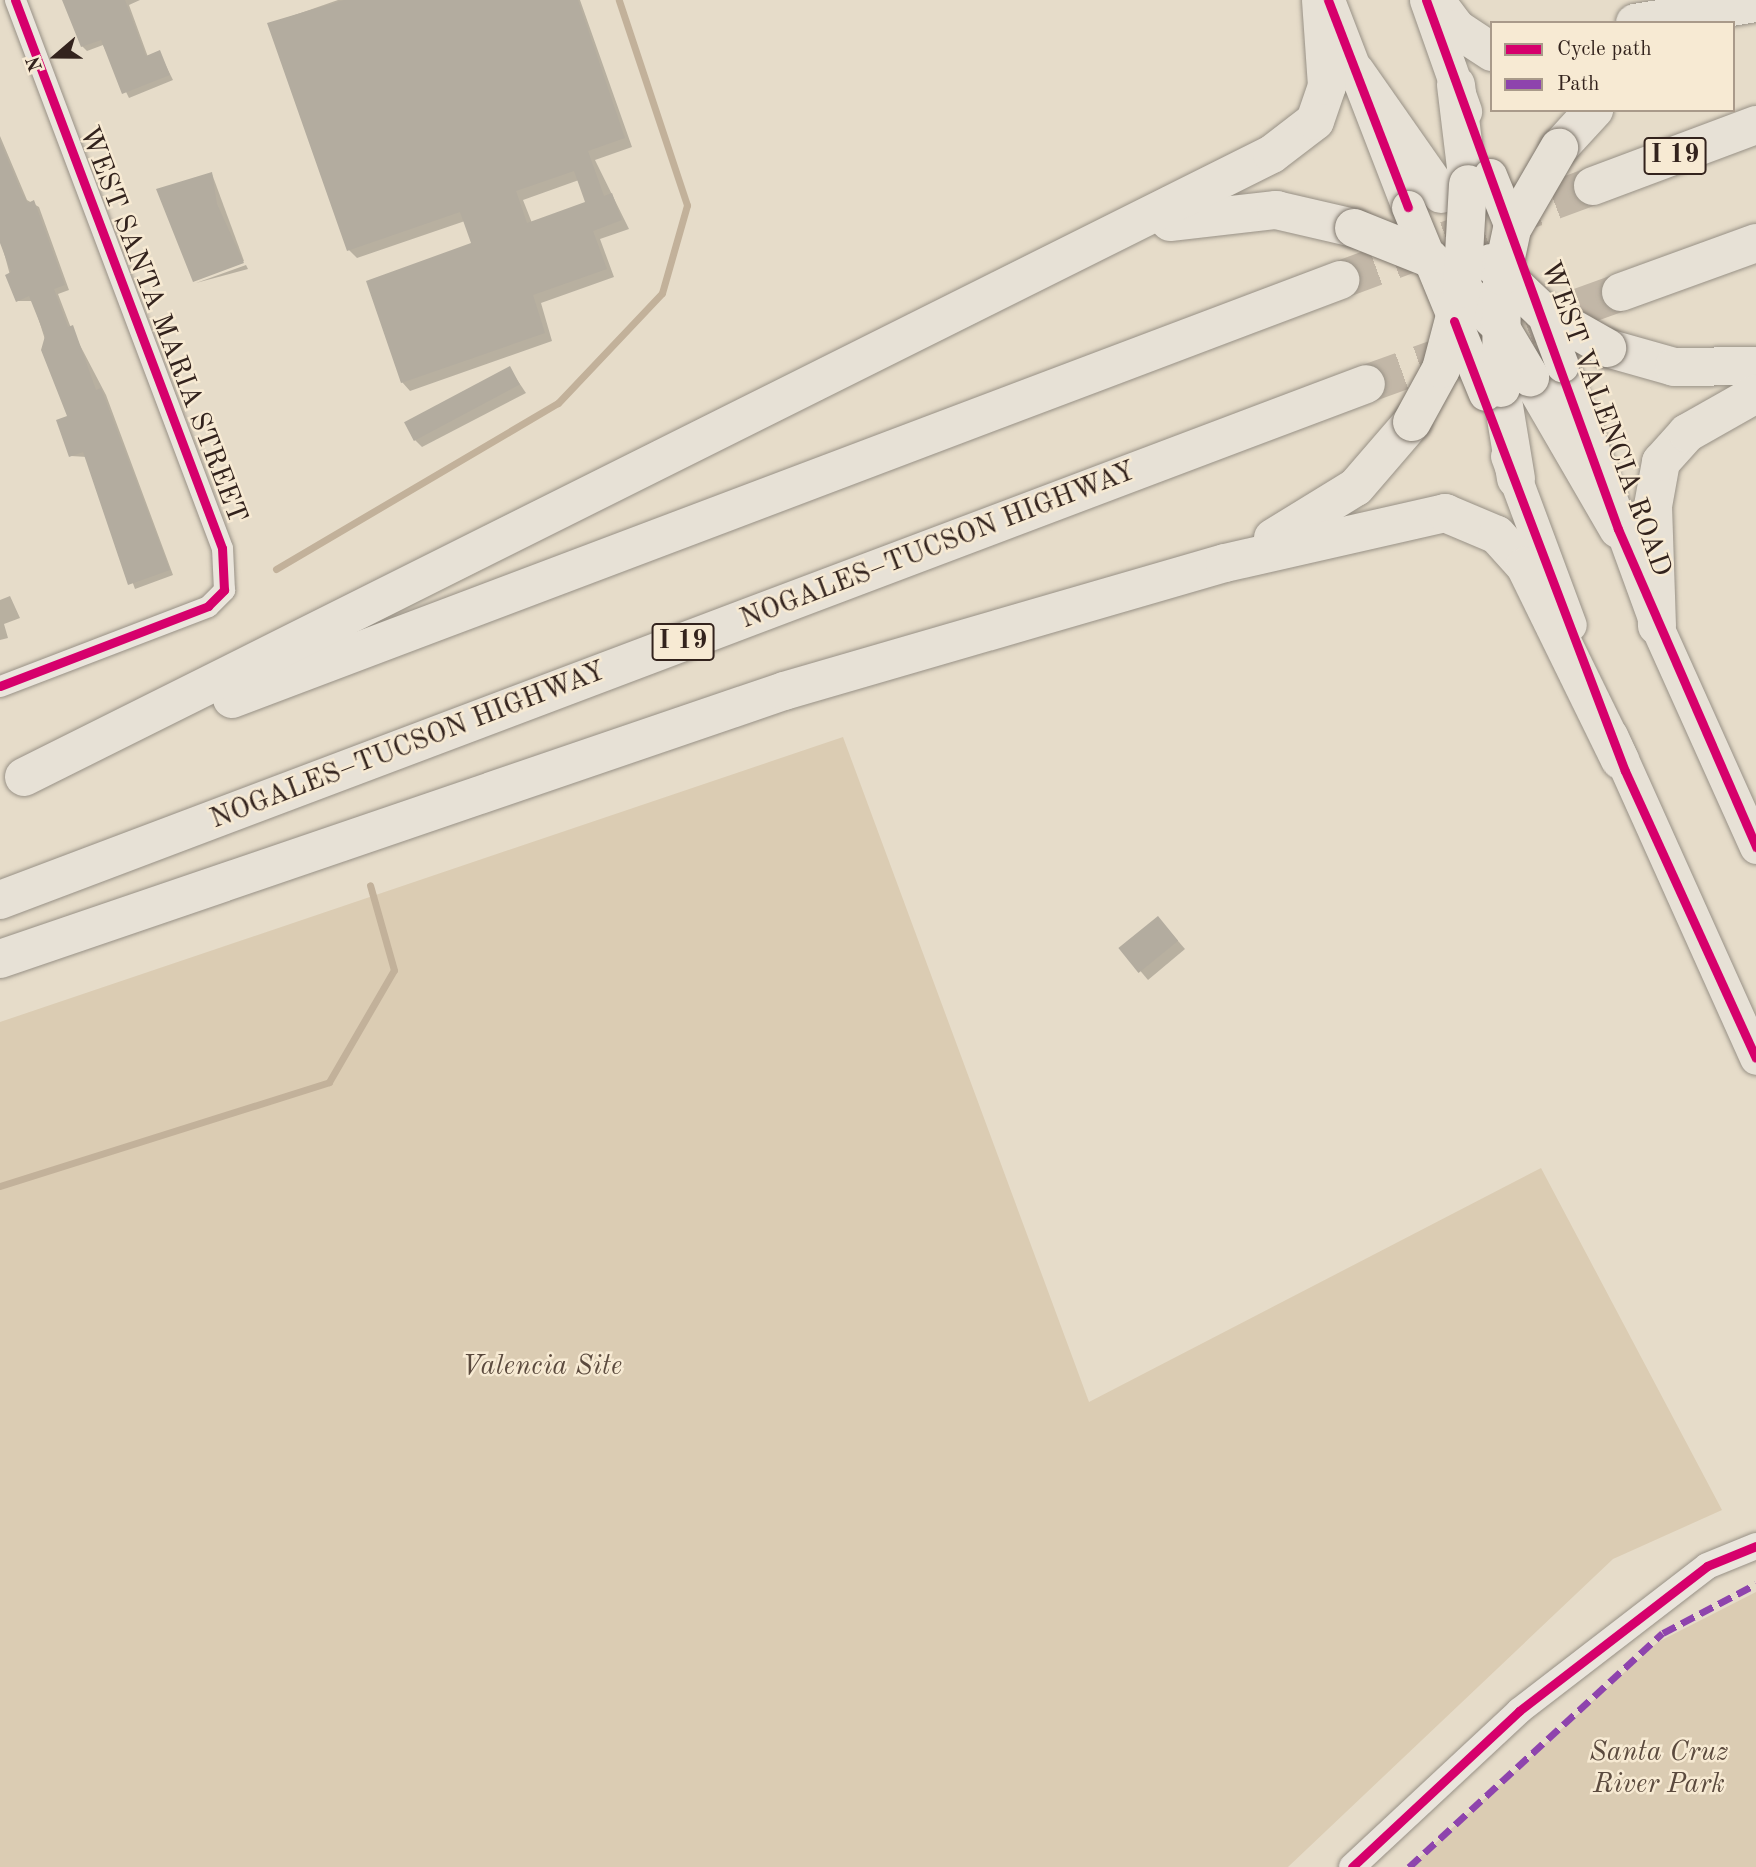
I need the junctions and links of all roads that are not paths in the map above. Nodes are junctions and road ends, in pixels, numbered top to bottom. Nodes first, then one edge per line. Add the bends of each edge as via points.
1 (15, 0) edge
2 (1321, 0) edge
3 (1328, 0) edge
4 (1426, 0) edge
5 (1435, 0) edge
6 (1752, 4) edge
7 (1646, 21) edge
8 (1718, 21) edge
9 (1490, 51) edge
10 (1355, 71) joint
11 (1456, 85) joint
12 (1592, 112) edge
13 (1756, 125) edge
14 (1594, 186) tunnel mouth
15 (1452, 190) junction
16 (1133, 229) junction
17 (1513, 229) junction
18 (1465, 233) junction
19 (1756, 243) edge
20 (1429, 258) junction
21 (1502, 276) junction
22 (1340, 280) tunnel mouth
23 (1622, 292) tunnel mouth
24 (1458, 305) junction
25 (1542, 311) junction
26 (1499, 325) junction
27 (1756, 366) edge
28 (1520, 381) junction
29 (1366, 384) tunnel mouth
30 (1756, 394) edge
31 (1516, 479) joint
32 (1618, 528) joint
33 (1225, 563) junction
34 (1657, 626) junction
35 (0, 686) edge
36 (1620, 760) junction
37 (12, 782) edge
38 (1756, 848) edge
39 (0, 900) edge
40 (0, 958) edge
41 (1756, 1058) edge
42 (1756, 1546) edge
43 (1352, 1867) edge

1 - 35 street, WEST SANTA MARIA STREET via 222,548 224,590 208,606
2 - 16 highway via 1329,59 1315,121 1272,154
3 - 10 main road
4 - 11 main road
5 - 9 highway via 1457,29
6 - 7 highway
6 - 8 highway
10 - 15 highway
11 - 15 highway
12 - 17 highway, bridge via 1559,148
13 - 14 highway, I 19
15 - 17 main road, WEST VALENCIA ROAD, bridge
15 - 18 highway, bridge
15 - 20 main road, bridge
16 - 20 highway, bridge via 1276,210 1354,229
16 - 37 highway
17 - 21 highway, bridge
17 - 25 main road, WEST VALENCIA ROAD, bridge
18 - 21 highway, bridge
18 - 24 highway, bridge
19 - 23 highway
20 - 24 highway, bridge
21 - 25 highway, bridge
21 - 26 highway, bridge
22 - 37 highway
24 - 26 highway, bridge
24 - 28 main road, bridge
24 - 33 highway, bridge via 1441,369 1412,422 1356,487 1315,517
25 - 27 highway, bridge via 1607,348 1674,367
25 - 28 main road, WEST VALENCIA ROAD, bridge
26 - 28 highway, bridge
28 - 31 highway
28 - 32 highway
29 - 39 highway, NOGALES–TUCSON HIGHWAY / I 19
30 - 34 highway via 1687,433 1661,462 1653,506
31 - 36 main road
32 - 34 main road, WEST VALENCIA ROAD
33 - 36 highway via 1445,513 1469,518 1497,535 1524,566
33 - 40 highway via 784,691
34 - 38 main road, WEST VALENCIA ROAD
36 - 41 main road
42 - 43 street via 1707,1566 1519,1711

